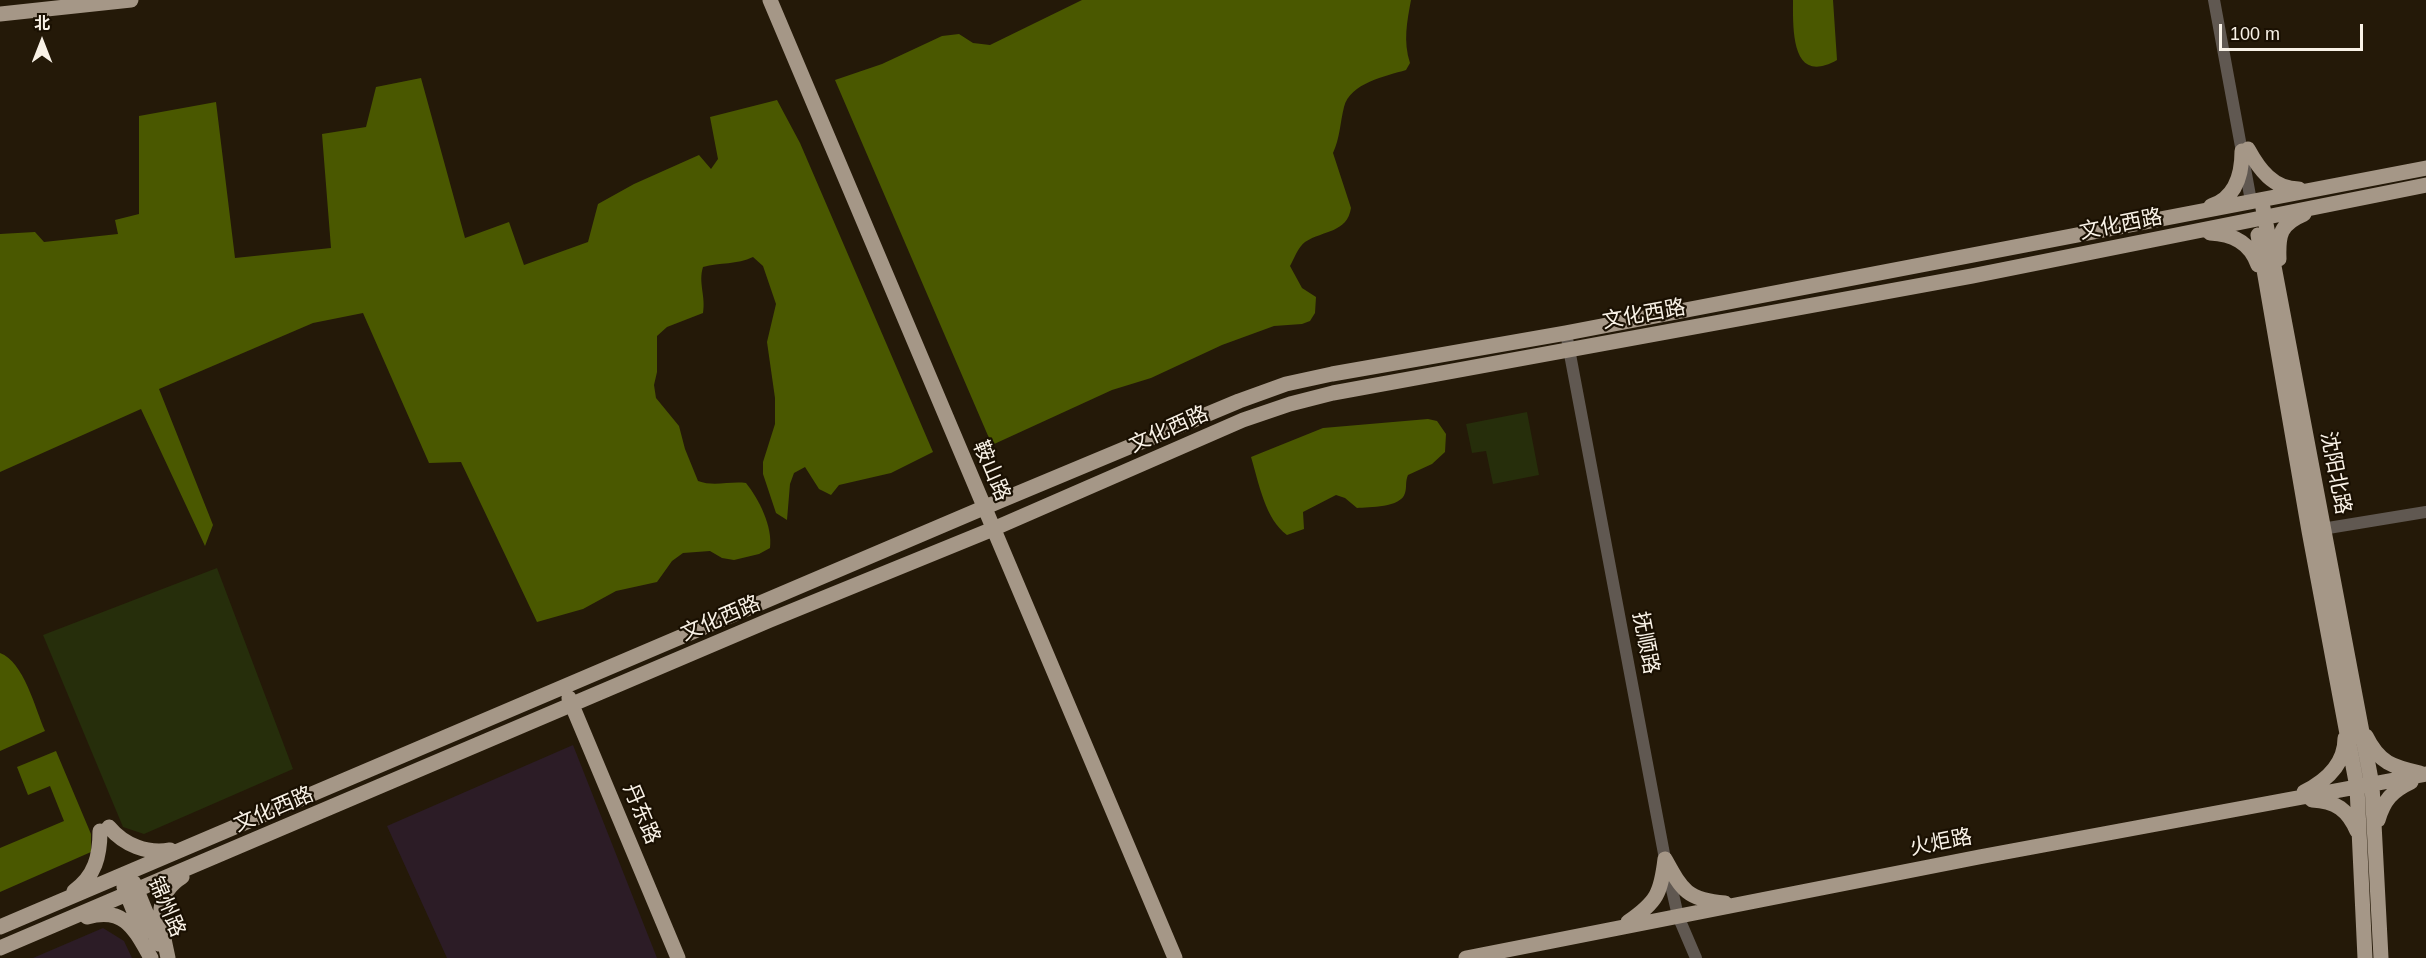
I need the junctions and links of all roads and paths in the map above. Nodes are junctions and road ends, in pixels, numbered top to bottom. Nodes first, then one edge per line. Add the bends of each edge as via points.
1 (131, 0) edge
2 (770, 0) edge
3 (2214, 0) edge
4 (2221, 0) edge
5 (0, 14) edge
6 (2245, 150) junction
7 (2426, 168) edge
8 (2426, 185) edge
9 (2323, 188) junction
10 (2256, 200) junction
11 (2326, 204) junction
12 (2190, 212) junction
13 (2260, 219) junction
14 (2192, 232) junction
15 (2273, 291) junction
16 (1566, 333) junction
17 (1568, 350) junction
18 (983, 508) junction
19 (2426, 512) edge
20 (993, 529) junction
21 (2317, 530) junction
22 (564, 687) junction
23 (572, 705) junction
24 (2351, 721) junction
25 (2426, 774) edge
26 (2365, 786) junction
27 (2288, 800) junction
28 (2375, 829) junction
29 (2360, 837) junction
30 (196, 843) junction
31 (1665, 859) junction
32 (204, 862) junction
33 (124, 874) junction
34 (132, 892) junction
35 (1741, 904) junction
36 (53, 906) junction
37 (1678, 916) junction
38 (0, 927) edge
39 (53, 927) junction
40 (1620, 927) junction
41 (0, 948) edge
42 (152, 958) edge
43 (166, 958) edge
44 (678, 958) edge
45 (1176, 958) edge
46 (1466, 958) edge
47 (1696, 958) edge
48 (2365, 958) edge
49 (2381, 958) edge

1 - 5 main road
2 - 18 main road, 鞍山路
3 - 6 street, 沈阳北路
4 - 6 street, 沈阳北路
6 - 9 main road via 2271,180 2288,189
6 - 10 street, 沈阳北路
6 - 12 main road via 2240,179 2230,191 2218,203
7 - 9 main road, 文化西路
8 - 11 main road, 文化西路
9 - 10 main road, 文化西路
10 - 12 main road, 文化西路
10 - 13 main road, 沈阳北路
11 - 13 main road, 文化西路
11 - 15 main road via 2298,216 2280,233
12 - 16 main road, 文化西路
13 - 14 main road, 文化西路
13 - 15 main road, 沈阳北路
14 - 15 main road via 2224,233 2238,239 2250,248
14 - 17 main road, 文化西路
15 - 21 main road, 沈阳北路
16 - 17 street, 抚顺路
16 - 18 main road, 文化西路 via 1286,384
17 - 20 main road, 文化西路 via 1290,404 1243,420
17 - 31 street, 抚顺路
18 - 20 main road, 鞍山路
18 - 22 main road, 文化西路
19 - 21 street
20 - 23 main road, 文化西路
20 - 45 main road, 鞍山路
21 - 24 main road, 沈阳北路
22 - 23 main road, 丹东路
22 - 30 main road, 文化西路
23 - 32 main road, 文化西路
23 - 44 main road, 丹东路
24 - 25 main road via 2383,759 2396,768
24 - 26 main road, 沈阳北路
24 - 27 main road via 2341,759 2327,779
25 - 26 main road, 火炬路
25 - 28 main road via 2390,795
26 - 27 main road, 火炬路
26 - 28 main road, 沈阳北路
26 - 29 main road, 沈阳北路
27 - 29 main road via 2326,801 2339,806 2348,813
27 - 35 main road, 火炬路
28 - 49 main road, 沈阳北路
29 - 48 main road, 沈阳北路
30 - 33 main road, 文化西路
30 - 36 main road via 146,850 105,829 91,875
31 - 35 main road via 1682,888 1692,896
31 - 37 street, 抚顺路
31 - 40 main road via 1656,898
32 - 34 main road, 文化西路
32 - 43 main road via 175,881 161,902
33 - 34 main road, 锦州路
33 - 36 main road, 文化西路
34 - 39 main road, 文化西路
34 - 42 main road, 锦州路
34 - 43 main road, 锦州路
35 - 37 main road, 火炬路
36 - 38 main road, 文化西路
37 - 40 main road, 火炬路
37 - 47 street, 抚顺路
39 - 41 main road, 文化西路
39 - 42 main road via 95,915 117,915 134,929
40 - 46 main road, 火炬路

